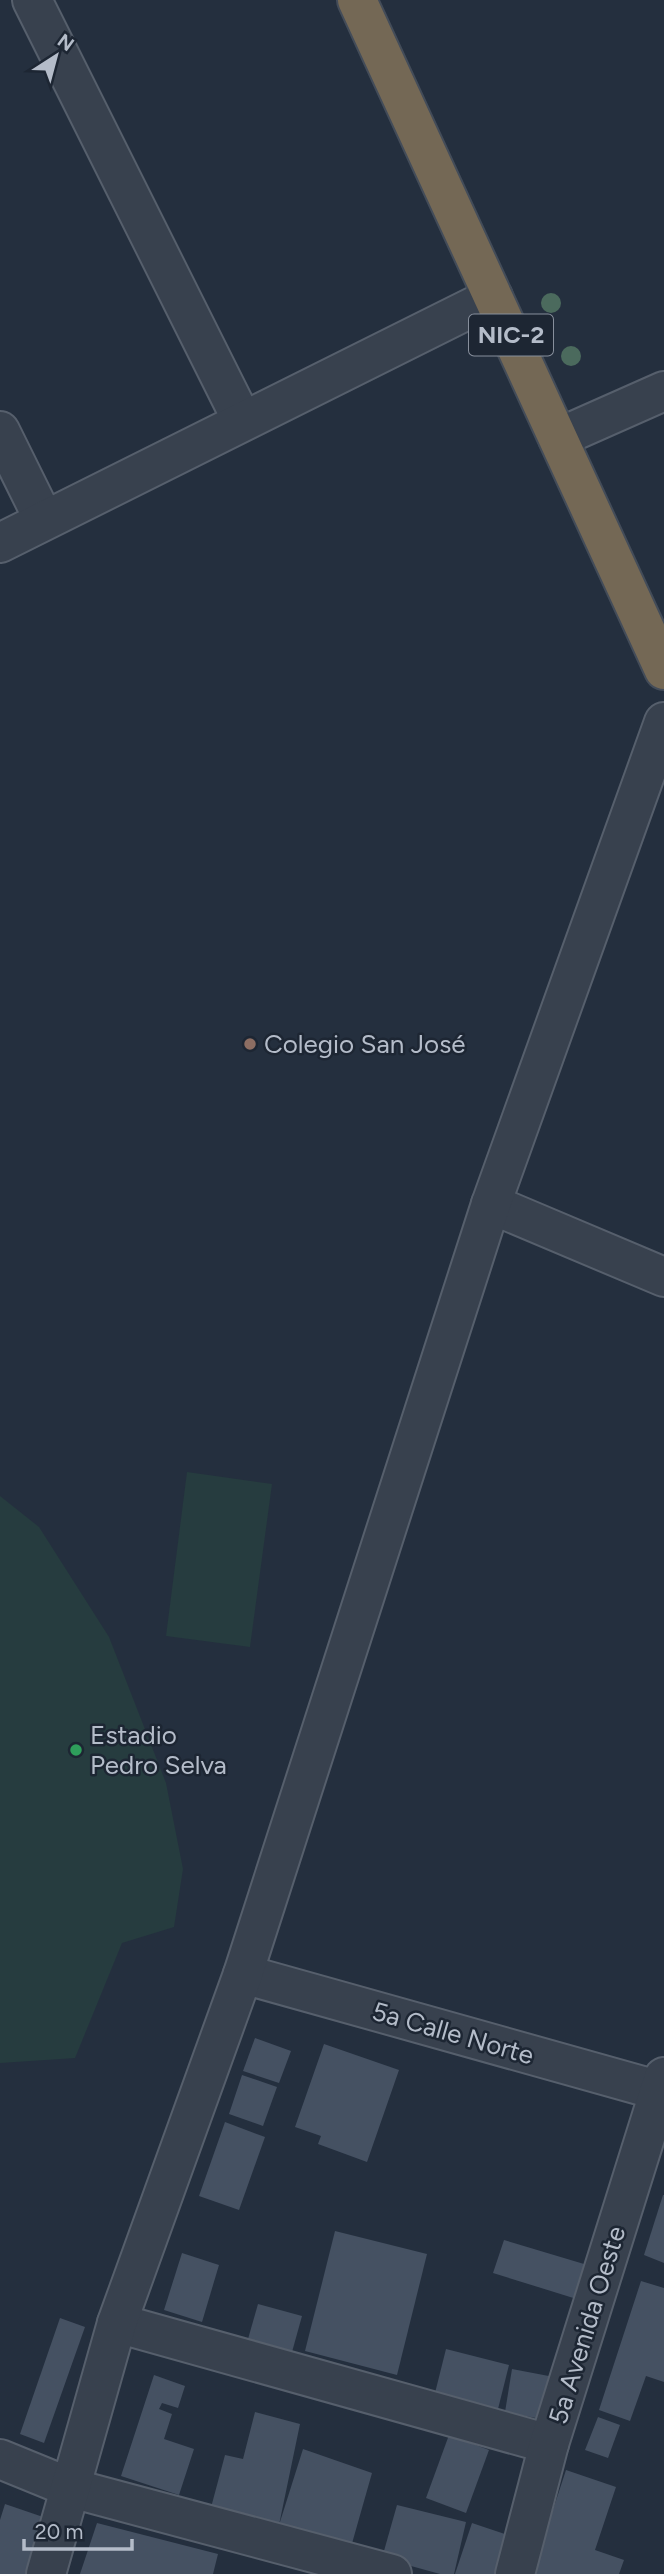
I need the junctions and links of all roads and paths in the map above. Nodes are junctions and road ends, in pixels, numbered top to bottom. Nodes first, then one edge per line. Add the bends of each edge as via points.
1 (32, 0) edge
2 (357, 0) edge
3 (493, 297) junction
4 (664, 391) edge
5 (242, 420) junction
6 (0, 431) edge
7 (558, 438) junction
8 (44, 520) junction
9 (0, 543) edge
10 (664, 670) edge
11 (664, 722) edge
12 (491, 1204) junction
13 (664, 1277) edge
14 (243, 1974) junction
15 (662, 2087) edge
16 (117, 2323) junction
17 (549, 2444) junction
18 (0, 2459) edge
19 (71, 2488) junction
20 (46, 2574) edge
21 (391, 2574) edge
22 (515, 2574) edge

1 - 5 street
2 - 3 highway, NIC-2
3 - 5 street
3 - 7 highway, NIC-2
4 - 7 street
5 - 8 street
6 - 8 street
7 - 10 highway, NIC-2
8 - 9 street
11 - 12 street
12 - 13 street
12 - 14 street
14 - 15 street, 5a Calle Norte
14 - 16 street
15 - 17 street, 5a Avenida Oeste
16 - 17 street
16 - 19 street
17 - 22 street, 5a Avenida Oeste
18 - 19 street
19 - 20 street
19 - 21 street

